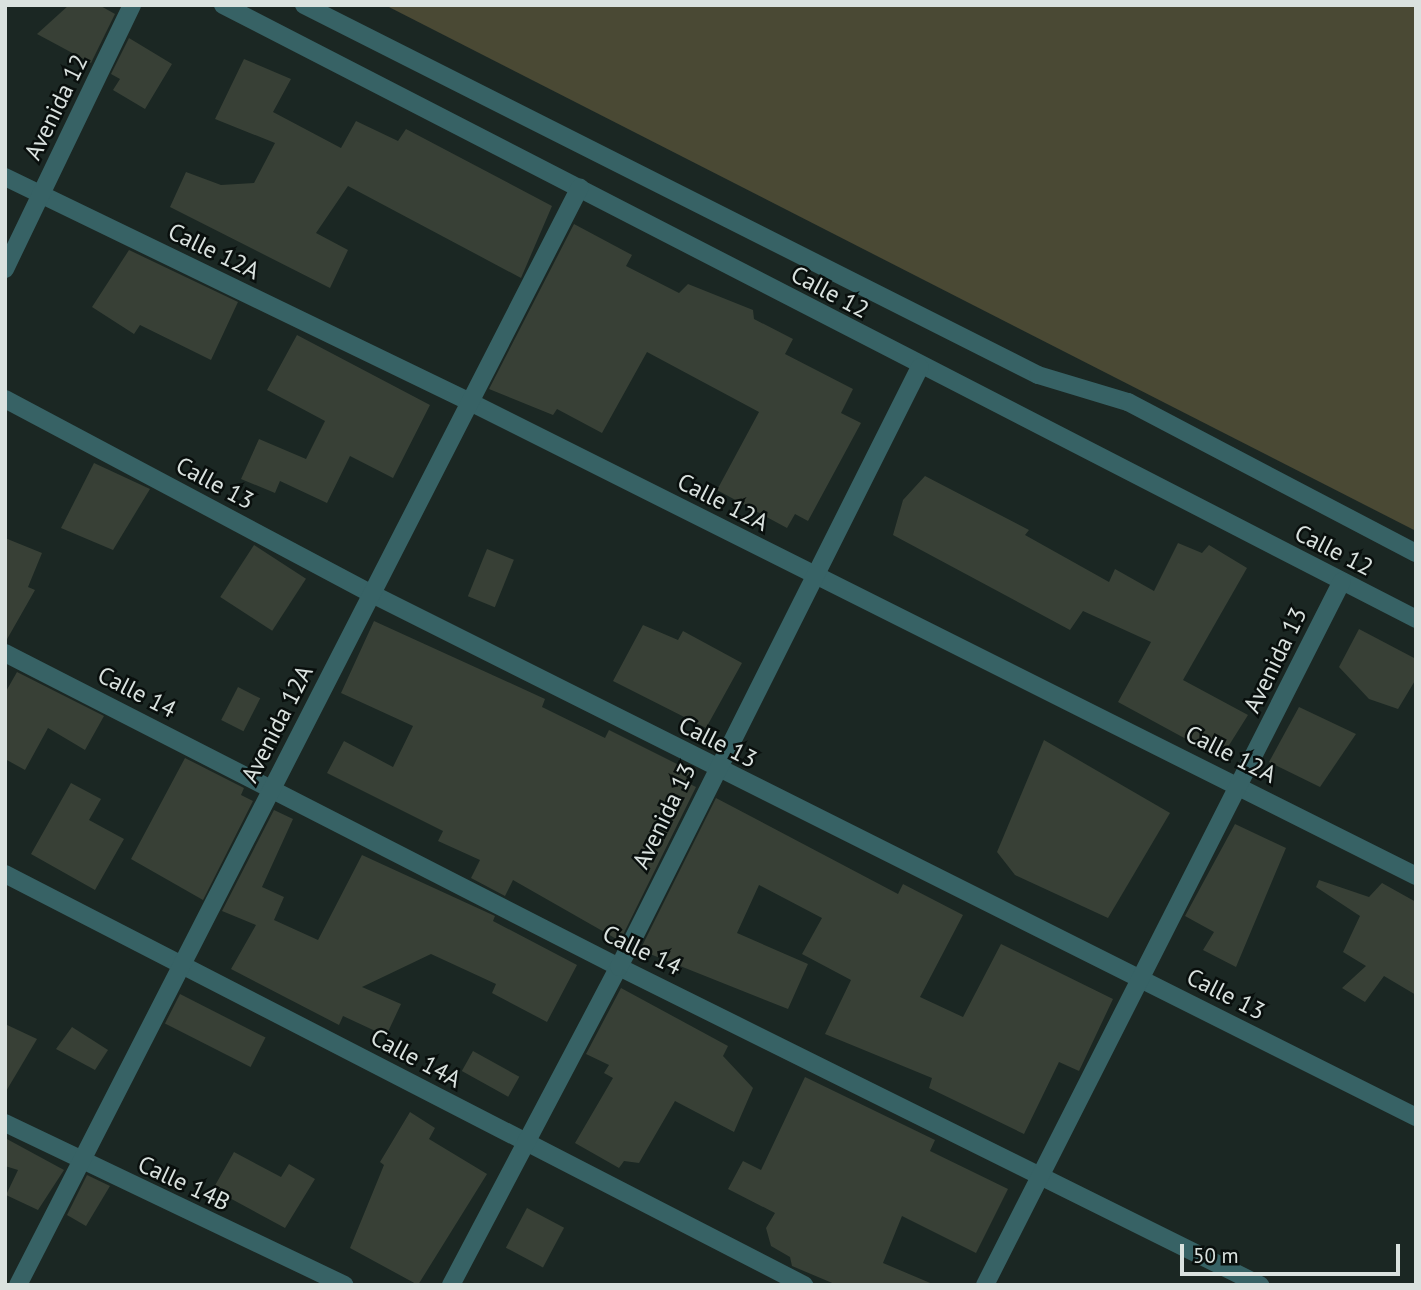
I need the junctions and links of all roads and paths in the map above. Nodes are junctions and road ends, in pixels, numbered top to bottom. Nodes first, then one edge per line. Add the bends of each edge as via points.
1 (132, 5) edge
2 (223, 5) edge
3 (304, 5) edge
4 (5, 177) edge
5 (580, 187) junction
6 (41, 194) junction
7 (5, 269) edge
8 (920, 367) junction
9 (5, 399) edge
10 (470, 402) junction
11 (1416, 553) edge
12 (813, 575) junction
13 (1342, 581) junction
14 (372, 594) junction
15 (1416, 619) edge
16 (5, 653) edge
17 (715, 768) junction
18 (1240, 786) junction
19 (271, 787) junction
20 (5, 874) edge
21 (1416, 876) edge
22 (186, 965) junction
23 (618, 967) junction
24 (1143, 980) junction
25 (1416, 1117) edge
26 (5, 1123) edge
27 (523, 1142) junction
28 (78, 1160) junction
29 (1040, 1172) junction
30 (18, 1285) edge
31 (344, 1285) edge
32 (451, 1285) edge
33 (804, 1285) edge
34 (985, 1285) edge
35 (1260, 1285) edge

1 - 6 street, Avenida 12
2 - 5 street, Calle 12
3 - 11 street via 1038,375 1128,402
4 - 6 street, Calle 12A
5 - 8 street, Calle 12
5 - 10 street, Avenida 12A
6 - 7 street, Avenida 12
6 - 10 street, Calle 12A
8 - 12 street, Avenida 13
8 - 13 street, Calle 12
9 - 14 street, Calle 13
10 - 12 street, Calle 12A
10 - 14 street, Avenida 12A
12 - 17 street, Avenida 13
12 - 18 street, Calle 12A
13 - 15 street, Calle 12
13 - 18 street, Avenida 13
14 - 17 street, Calle 13
14 - 19 street, Avenida 12A
16 - 19 street, Calle 14
17 - 23 street, Avenida 13
17 - 24 street, Calle 13
18 - 21 street, Calle 12A
18 - 24 street, Avenida 13
19 - 22 street, Avenida 12A
19 - 23 street, Calle 14
20 - 22 street, Calle 14A
22 - 27 street, Calle 14A
22 - 28 street, Avenida 12A
23 - 27 street, Avenida 13
23 - 29 street, Calle 14
24 - 25 street, Calle 13
24 - 29 street, Avenida 13
26 - 28 street, Calle 14B
27 - 32 street, Avenida 13
27 - 33 street, Calle 14A
28 - 30 street, Avenida 12A
28 - 31 street, Calle 14B
29 - 34 street, Avenida 13
29 - 35 street, Calle 14

